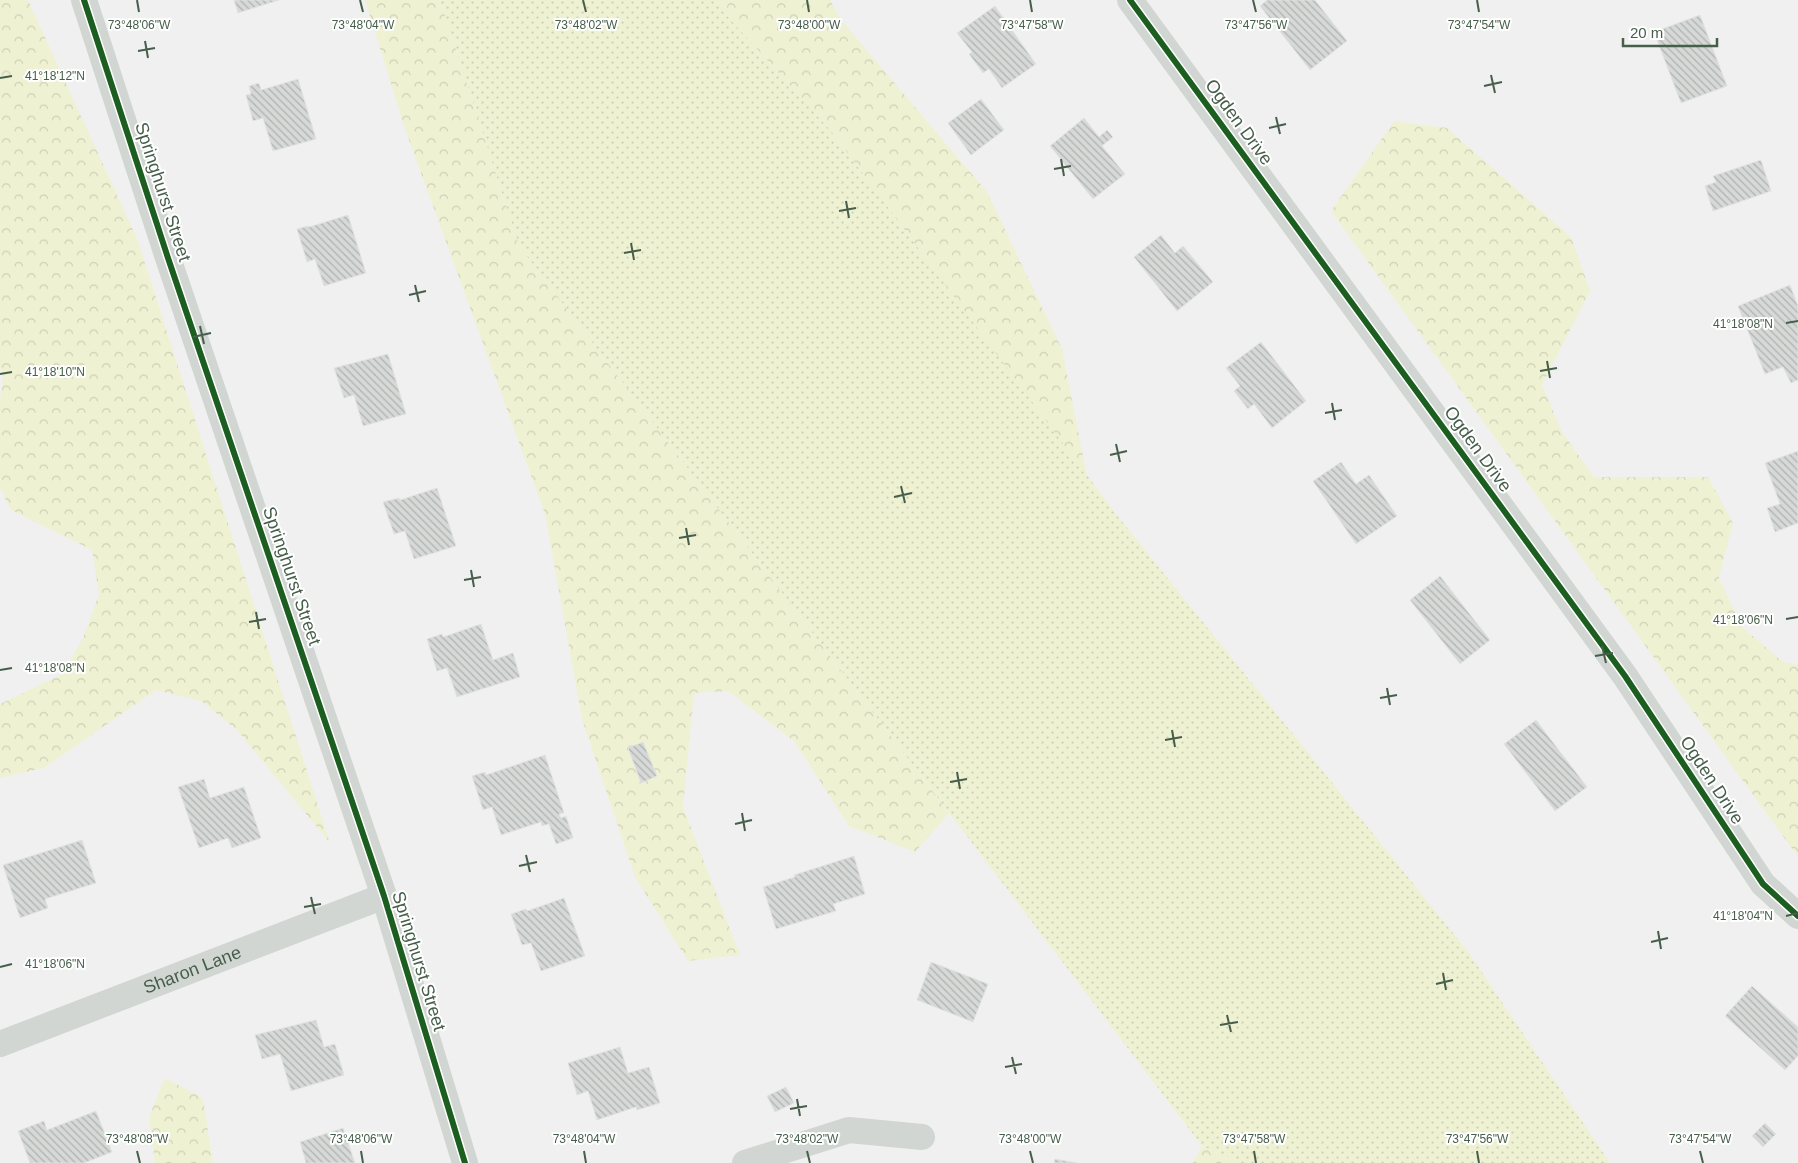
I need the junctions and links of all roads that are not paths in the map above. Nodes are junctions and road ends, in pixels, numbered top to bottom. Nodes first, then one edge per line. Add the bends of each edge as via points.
1 (84, 0) edge
2 (1130, 0) edge
3 (384, 896) junction
4 (1798, 916) edge
5 (0, 1044) edge
6 (922, 1137) dead end
7 (464, 1163) edge
8 (744, 1163) edge

1 - 3 street, Springhurst Street
2 - 4 street, Ogden Drive via 1625,676 1762,884
3 - 5 street, Sharon Lane
3 - 7 street, Springhurst Street
6 - 8 street via 850,1130

